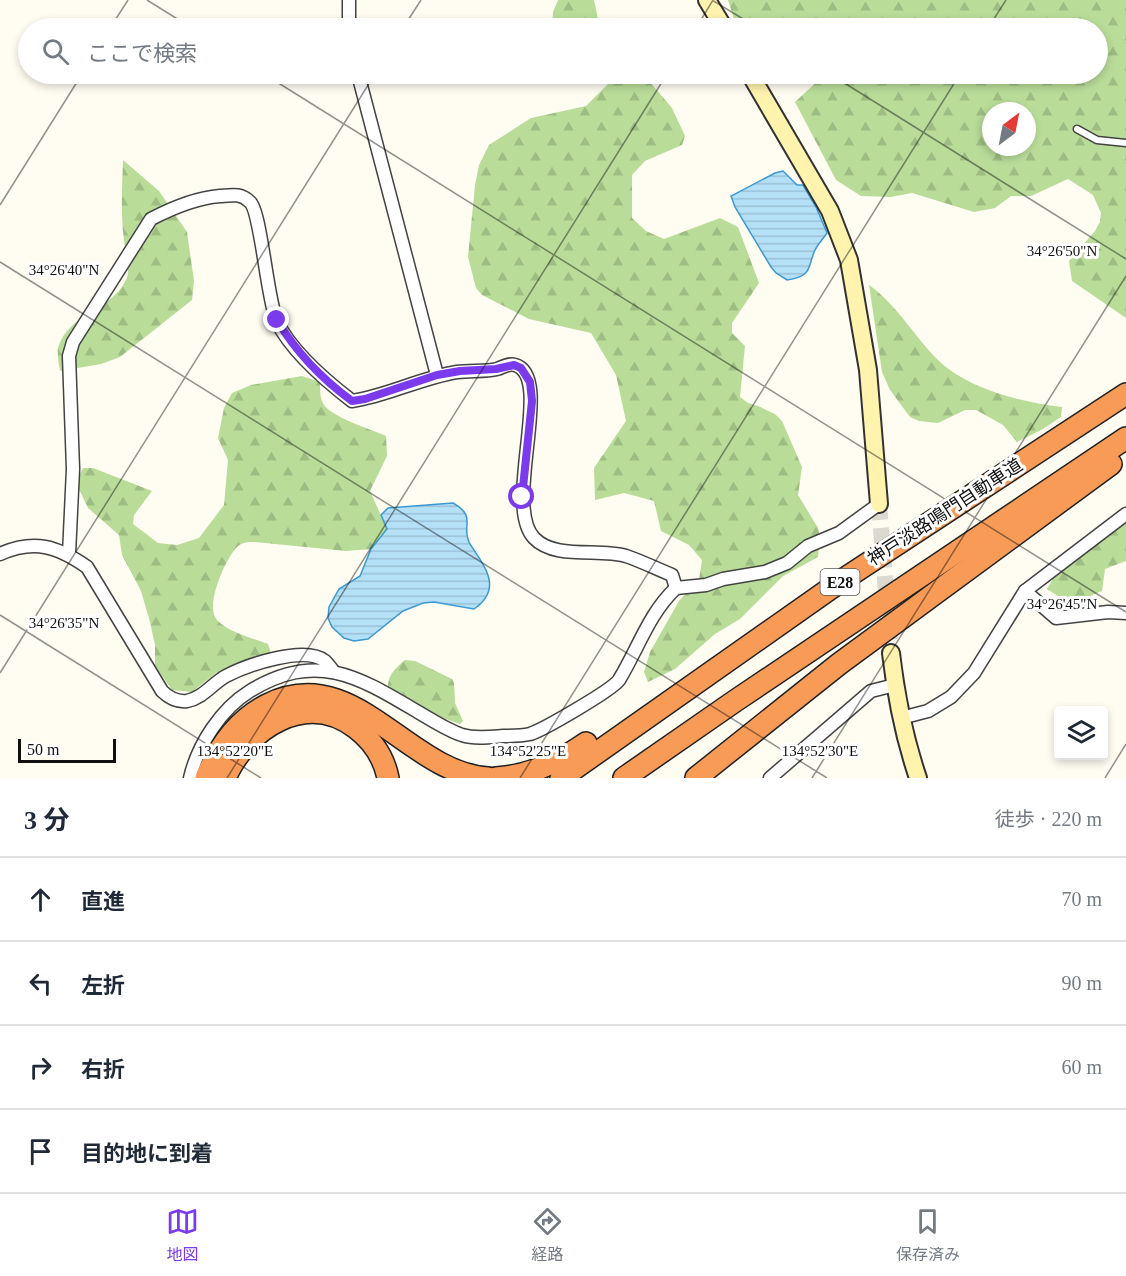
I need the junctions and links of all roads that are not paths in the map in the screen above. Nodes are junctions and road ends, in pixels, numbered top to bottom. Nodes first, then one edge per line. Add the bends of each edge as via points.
1 (349, 0) edge
2 (707, 0) edge
3 (349, 18) edge
4 (718, 18) edge
5 (361, 84) edge
6 (756, 84) edge
7 (1077, 129) dead end
8 (1126, 143) edge
9 (437, 375) junction
10 (1126, 394) edge
11 (1126, 438) edge
12 (1126, 453) edge
13 (1018, 464) junction
14 (879, 504) joint
15 (1126, 514) edge
16 (0, 554) edge
17 (69, 554) junction
18 (676, 588) junction
19 (1025, 591) junction
20 (1126, 613) edge
21 (891, 653) tunnel mouth
22 (334, 672) junction
23 (895, 686) junction
24 (901, 718) junction
25 (190, 778) edge
26 (206, 778) edge
27 (225, 778) edge
28 (388, 778) edge
29 (488, 778) edge
30 (496, 778) edge
31 (561, 778) edge
32 (624, 778) edge
33 (696, 778) edge
34 (770, 778) edge
35 (918, 778) edge

1 - 3 street
2 - 4 street
5 - 9 street
6 - 14 street via 830,211 849,260 868,370
7 - 8 lane via 1097,140
9 - 17 street via 352,401 291,343 277,320 251,202 238,194 170,209 151,219 73,342 69,357 73,470
9 - 18 street via 507,365 521,368 530,382 532,401 522,497 524,518 533,538 556,550 624,556 672,575
10 - 13 highway, 神戸淡路鳴門自動車道 / E28
11 - 32 highway, 神戸淡路鳴門自動車道 / E28
12 - 33 highway via 848,657
13 - 30 highway via 956,498 770,615 566,757 537,770
13 - 31 highway, 神戸淡路鳴門自動車道 / E28 via 841,581
14 - 18 street via 787,563 765,572
15 - 19 street
16 - 17 street via 14,548 41,546
17 - 22 street via 87,567 167,696 184,701 193,699 225,677 287,656 306,655 324,660
18 - 22 street via 651,619 614,686 531,734 463,735 363,680
19 - 20 street via 1056,618
19 - 24 street via 960,689 937,707
21 - 23 street
22 - 25 street via 289,673 243,695 217,722 201,748
23 - 24 street
23 - 34 street via 871,691
24 - 35 street
26 - 29 highway via 221,749 248,717 278,700 308,695 352,706 437,763 462,774
27 - 28 highway via 246,744 261,731 290,716 317,713 339,718 370,740

